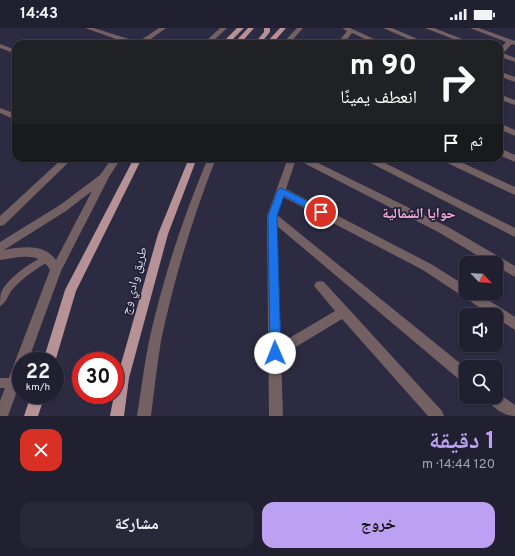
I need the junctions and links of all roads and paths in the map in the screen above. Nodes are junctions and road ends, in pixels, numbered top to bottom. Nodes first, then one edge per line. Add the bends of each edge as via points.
1 (88, 28) edge
2 (163, 28) edge
3 (224, 28) edge
4 (241, 28) edge
5 (250, 28) edge
6 (267, 28) edge
7 (283, 28) edge
8 (300, 28) edge
9 (386, 28) edge
10 (428, 28) edge
11 (473, 28) edge
12 (348, 29) edge
13 (125, 40) edge
14 (146, 40) edge
15 (210, 40) edge
16 (228, 40) edge
17 (240, 40) edge
18 (260, 40) edge
19 (272, 40) edge
20 (289, 40) edge
21 (342, 40) edge
22 (373, 40) edge
23 (416, 40) edge
24 (461, 40) edge
25 (513, 42) edge
26 (0, 46) edge
27 (12, 50) edge
28 (503, 51) edge
29 (503, 56) edge
30 (515, 60) edge
31 (503, 75) edge
32 (515, 80) edge
33 (503, 98) edge
34 (515, 103) edge
35 (0, 110) edge
36 (12, 115) edge
37 (503, 128) edge
38 (515, 133) edge
39 (503, 153) edge
40 (515, 159) edge
41 (65, 162) edge
42 (114, 162) edge
43 (136, 162) edge
44 (191, 162) edge
45 (210, 162) edge
46 (291, 162) edge
47 (308, 162) edge
48 (376, 162) edge
49 (453, 162) edge
50 (105, 175) junction
51 (281, 191) junction
52 (515, 191) edge
53 (272, 216) junction
54 (0, 222) edge
55 (515, 233) edge
56 (0, 247) edge
57 (0, 255) edge
58 (48, 258) junction
59 (56, 270) junction
60 (515, 272) edge
61 (320, 286) dead end
62 (459, 288) edge
63 (477, 300) edge
64 (0, 302) edge
65 (344, 312) junction
66 (515, 324) edge
67 (25, 352) edge
68 (52, 352) edge
69 (275, 353) junction
70 (459, 370) edge
71 (0, 383) edge
72 (12, 383) edge
73 (12, 388) edge
74 (35, 404) edge
75 (502, 404) edge
76 (515, 414) edge
77 (1, 416) edge
78 (31, 416) edge
79 (117, 416) edge
80 (144, 416) edge
81 (276, 416) edge
82 (437, 416) edge

1 - 13 street
2 - 14 street
3 - 15 street
4 - 16 main road
5 - 17 main road
6 - 18 main road
7 - 19 main road
8 - 20 street
9 - 23 street
10 - 24 street
11 - 25 street
12 - 21 street
12 - 22 street
25 - 28 street
26 - 27 street
29 - 30 street
31 - 32 street
33 - 34 street
35 - 36 street
37 - 38 street
39 - 40 street
41 - 54 street
42 - 50 street
43 - 68 main road via 71,290
44 - 79 main road, طريق وادي وج via 163,234 123,378
45 - 80 street via 176,256 157,330
46 - 51 street
47 - 60 street via 444,230
48 - 55 street
49 - 52 street
50 - 56 street via 63,208
50 - 59 street
51 - 53 street
51 - 62 street via 426,267
53 - 69 street
53 - 70 street
57 - 58 street via 24,252 39,253
58 - 59 street
58 - 64 lane via 20,275
59 - 67 street
61 - 65 street
63 - 66 street
65 - 69 street
65 - 82 street
69 - 81 street
71 - 72 lane
73 - 77 street
74 - 78 main road
75 - 76 street

